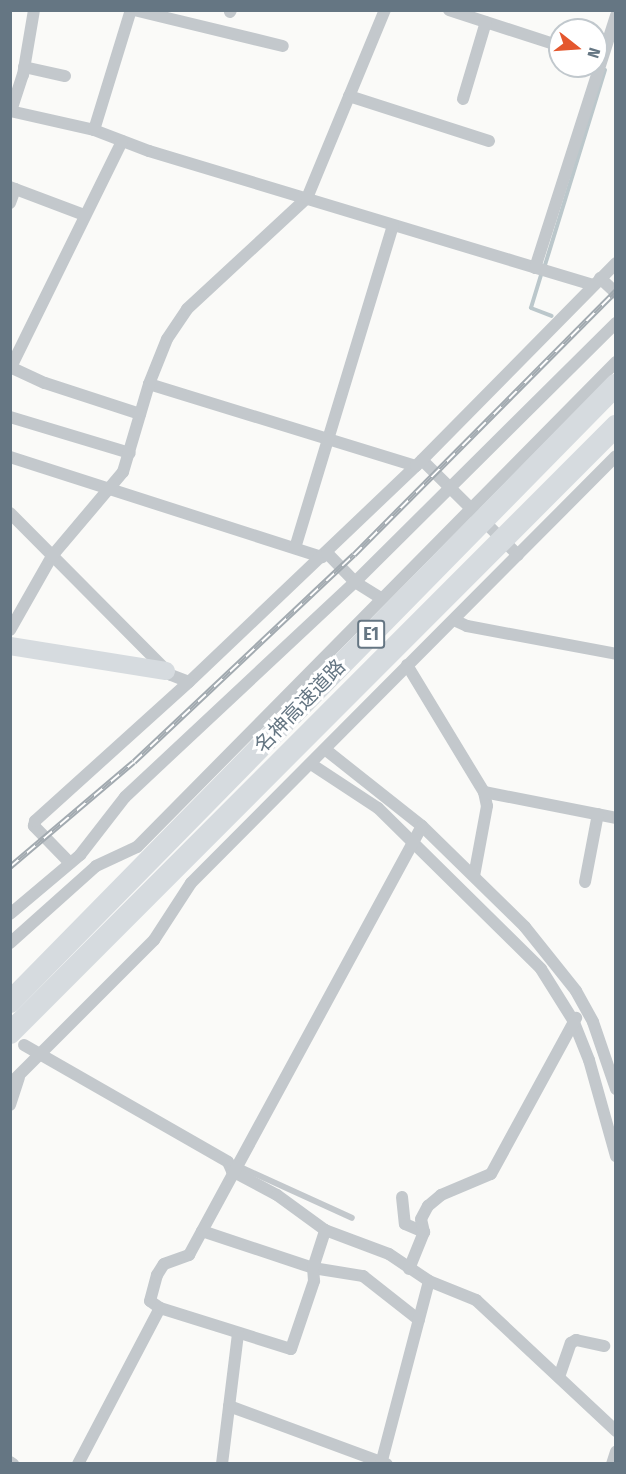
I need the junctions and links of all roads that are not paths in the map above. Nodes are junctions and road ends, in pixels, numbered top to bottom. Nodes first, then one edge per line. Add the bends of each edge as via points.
1 (34, 10) edge
2 (133, 10) edge
3 (385, 10) edge
4 (449, 10) edge
5 (615, 15) edge
6 (486, 22) junction
7 (608, 34) edge
8 (548, 42) edge
9 (283, 46) dead end
10 (24, 67) junction
11 (64, 75) dead end
12 (593, 78) edge
13 (349, 96) junction
14 (463, 99) dead end
15 (11, 111) edge
16 (94, 130) junction
17 (122, 141) junction
18 (489, 141) dead end
19 (13, 188) edge
20 (307, 198) junction
21 (10, 203) edge
22 (84, 215) junction
23 (393, 226) junction
24 (615, 263) edge
25 (535, 268) junction
26 (597, 282) junction
27 (615, 293) edge
28 (615, 323) edge
29 (615, 362) edge
30 (11, 368) edge
31 (149, 384) junction
32 (615, 385) edge
33 (140, 414) junction
34 (10, 417) edge
35 (615, 426) edge
36 (328, 438) junction
37 (130, 453) junction
38 (615, 456) edge
39 (10, 457) edge
40 (419, 463) junction
41 (610, 470) edge
42 (452, 489) junction
43 (109, 491) junction
44 (470, 507) junction
45 (10, 513) edge
46 (295, 548) junction
47 (325, 555) junction
48 (518, 555) junction
49 (52, 556) junction
50 (355, 582) junction
51 (383, 595) junction
52 (454, 620) junction
53 (10, 630) edge
54 (433, 640) junction
55 (10, 646) edge
56 (615, 654) edge
57 (407, 665) junction
58 (166, 671) junction
59 (189, 682) junction
60 (326, 750) junction
61 (311, 764) junction
62 (484, 792) junction
63 (598, 814) junction
64 (615, 818) edge
65 (422, 826) junction
66 (413, 840) junction
67 (70, 863) junction
68 (474, 876) junction
69 (585, 882) dead end
70 (10, 914) edge
71 (10, 943) edge
72 (10, 1002) edge
73 (586, 1009) junction
74 (573, 1020) junction
75 (17, 1039) edge
76 (39, 1054) junction
77 (21, 1073) junction
78 (10, 1084) edge
79 (615, 1089) edge
80 (10, 1105) edge
81 (615, 1156) edge
82 (234, 1168) junction
83 (402, 1197) dead end
84 (352, 1218) dead end
85 (325, 1230) junction
86 (202, 1231) junction
87 (424, 1232) junction
88 (313, 1268) junction
89 (409, 1269) junction
90 (429, 1281) junction
91 (160, 1308) junction
92 (419, 1320) junction
93 (238, 1333) junction
94 (603, 1346) dead end
95 (559, 1377) junction
96 (229, 1407) junction
97 (615, 1431) edge
98 (615, 1452) edge
99 (383, 1463) edge
100 (78, 1464) edge
101 (222, 1464) edge
102 (612, 1464) edge

1 - 10 street
2 - 9 street
2 - 16 street
3 - 13 street
4 - 6 street
5 - 7 street
6 - 8 street
6 - 14 street
10 - 11 street
10 - 15 street
12 - 25 street
13 - 18 street
13 - 20 street
15 - 16 street
16 - 17 street
17 - 20 street
17 - 22 street
19 - 21 street
19 - 22 street
20 - 23 street
20 - 31 street via 186,309 167,339
22 - 30 street
23 - 25 street
23 - 36 street
24 - 26 street
25 - 26 street
26 - 27 street
26 - 40 street
28 - 42 street
29 - 44 street
30 - 33 street
31 - 33 street
31 - 36 street
32 - 72 highway, 名神高速道路 / E1
33 - 37 street
34 - 37 street
35 - 75 highway, 名神高速道路 / E1
36 - 40 street
36 - 46 street
37 - 43 street via 123,472
38 - 41 street
39 - 43 street
40 - 42 street
40 - 47 street
41 - 48 street
42 - 44 street
42 - 50 street
43 - 46 street
43 - 49 street
44 - 48 street
44 - 51 street
45 - 49 street
46 - 47 street
47 - 50 street
47 - 59 street
48 - 52 street
49 - 53 street
49 - 58 street
50 - 51 street
50 - 67 street via 125,797
51 - 54 street
51 - 71 street via 136,847 96,866
52 - 54 street
52 - 56 street via 467,627
54 - 57 street
55 - 58 street
57 - 60 street
57 - 62 street
58 - 59 street
59 - 67 street via 35,821 34,826
60 - 61 street
60 - 65 street
61 - 66 street via 378,808
61 - 76 street via 190,883 154,940
62 - 63 street
62 - 68 street via 487,806
63 - 64 street
63 - 69 street
65 - 66 street
65 - 68 street
66 - 74 street via 527,952
66 - 82 street
67 - 70 street
68 - 73 street via 525,927
73 - 74 street
73 - 79 street
74 - 81 street via 601,1096
74 - 87 street via 491,1173 441,1195 428,1206 421,1219
75 - 76 street
76 - 77 street
76 - 82 street
77 - 78 street
77 - 80 street
82 - 84 lane
82 - 85 street
82 - 86 street
83 - 87 street via 405,1224
85 - 88 street
85 - 89 street via 389,1254
86 - 88 street
86 - 91 street via 189,1255 164,1264 157,1275 150,1301
87 - 89 street
88 - 92 street via 363,1276
88 - 93 street via 314,1281 291,1349
89 - 90 street
90 - 92 street
90 - 95 street via 476,1300 494,1312
91 - 93 street
91 - 100 street
92 - 99 street
93 - 96 street
94 - 95 street via 576,1340 571,1343
95 - 97 street
96 - 99 street
96 - 101 street
98 - 102 street

